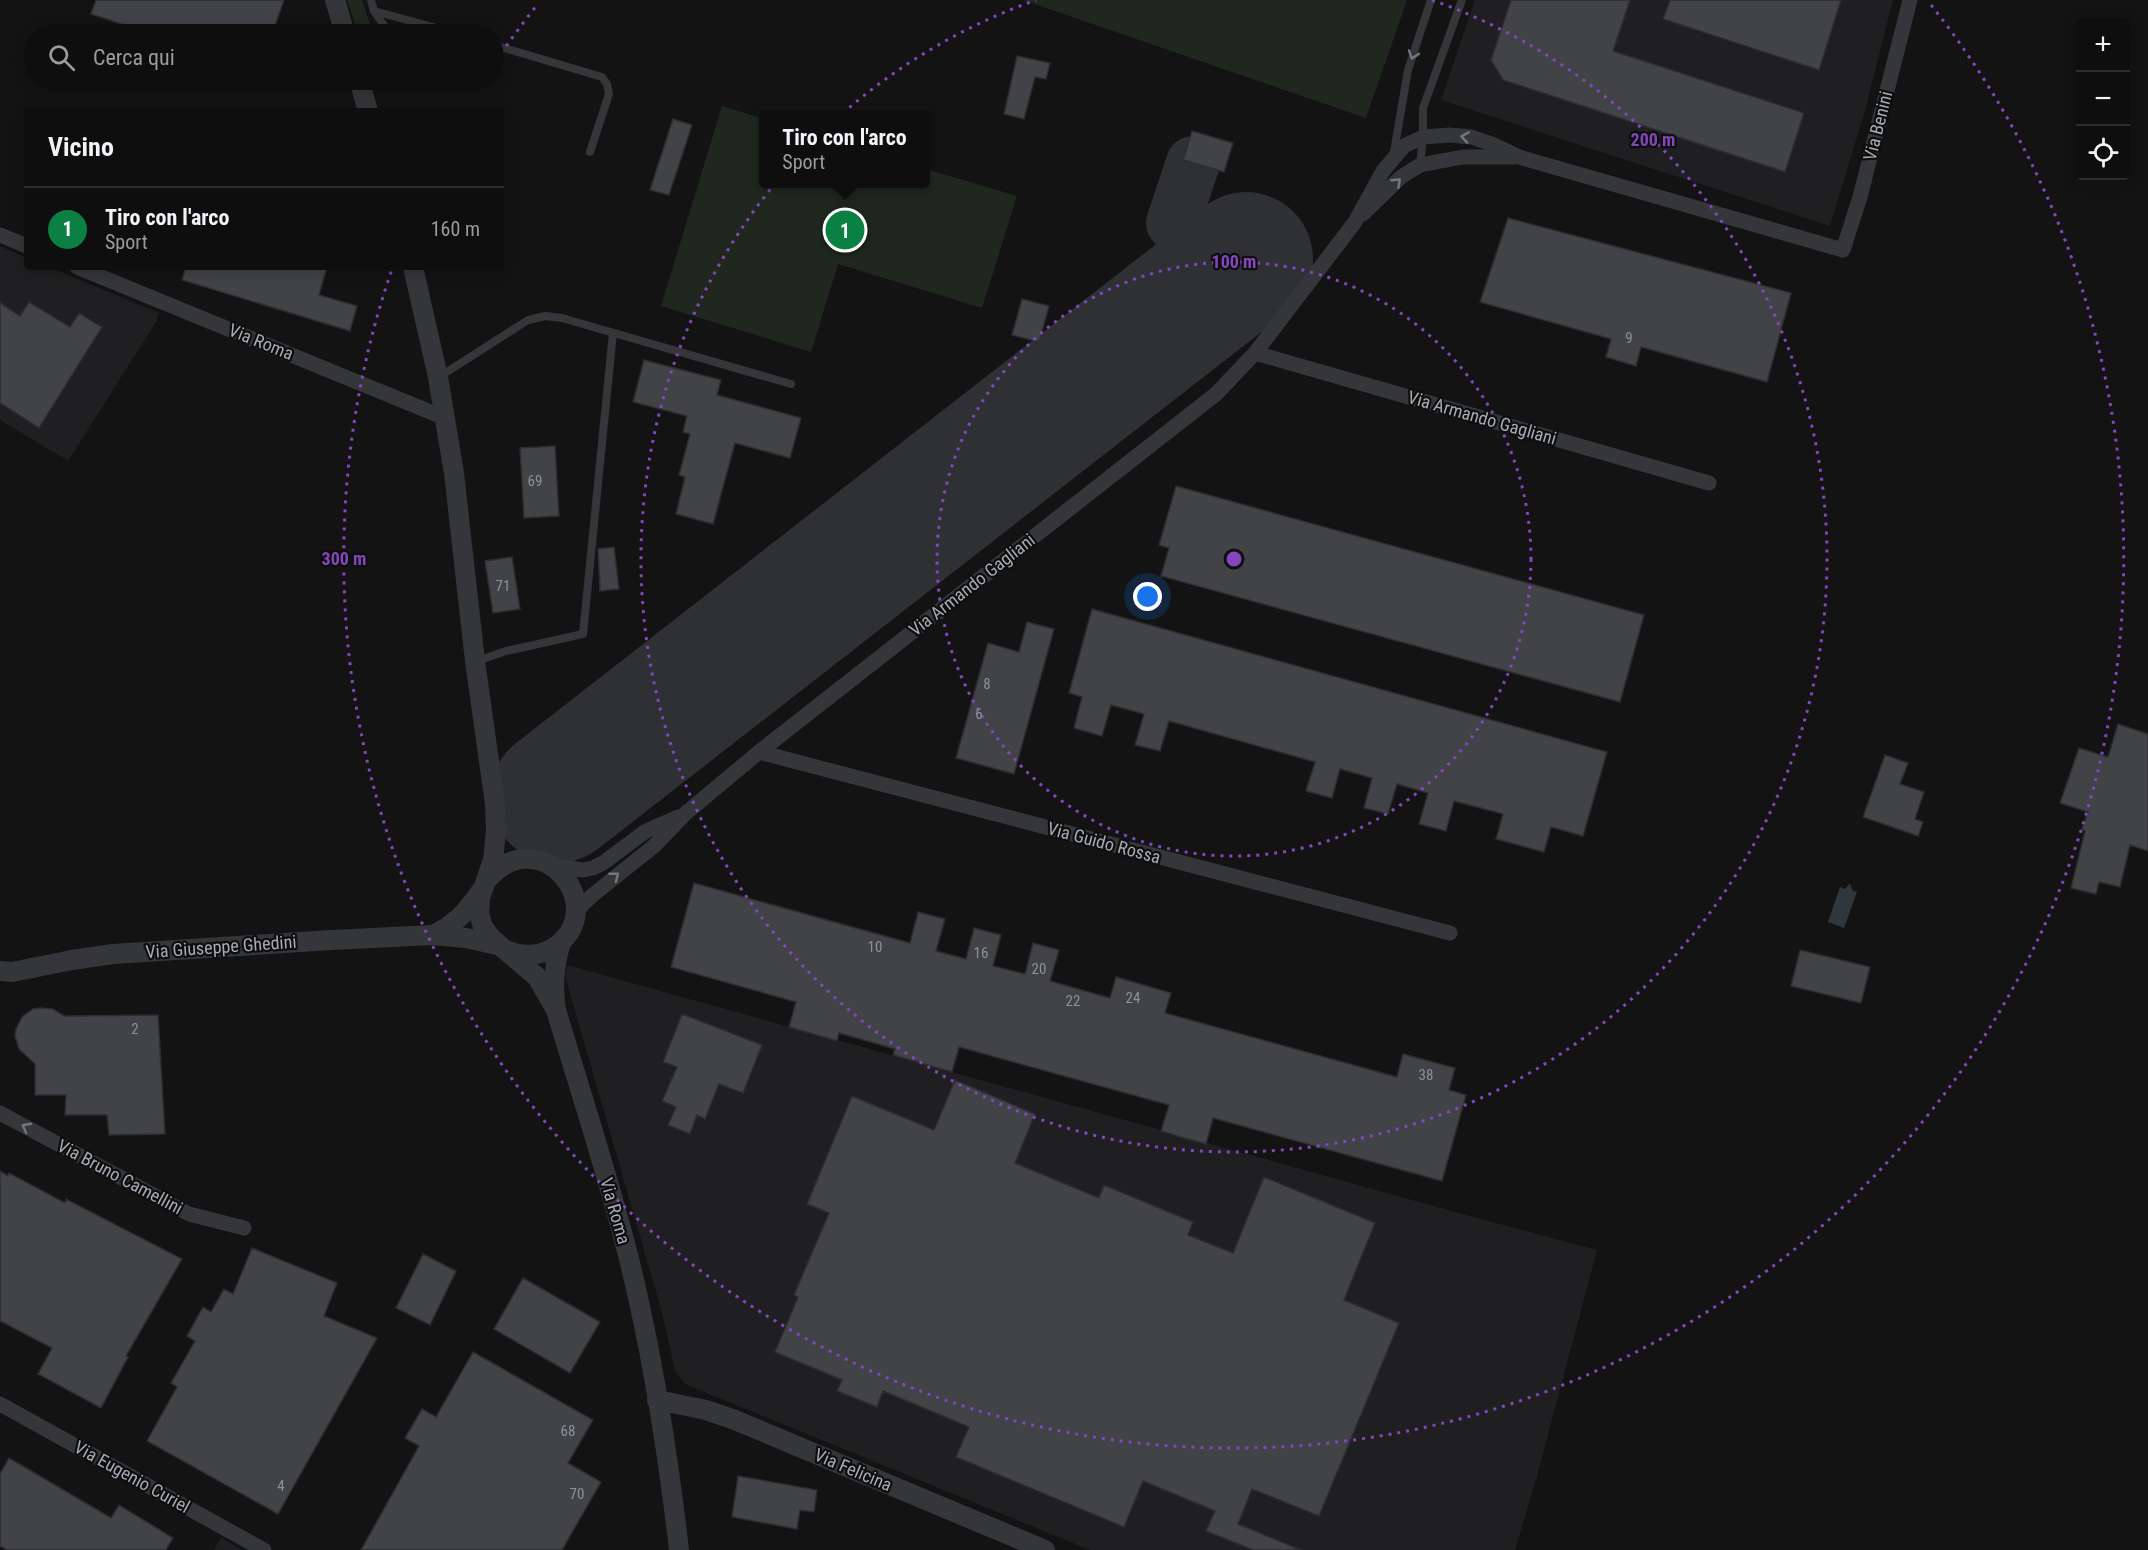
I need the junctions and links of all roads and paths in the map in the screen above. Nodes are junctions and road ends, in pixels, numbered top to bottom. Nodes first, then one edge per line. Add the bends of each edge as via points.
1 (335, 0) edge
2 (371, 0) edge
3 (1431, 0) edge
4 (1462, 0) edge
5 (1910, 0) edge
6 (374, 11) junction
7 (342, 24) edge
8 (383, 24) edge
9 (422, 24) edge
10 (504, 48) edge
11 (362, 90) edge
12 (367, 108) edge
13 (1423, 136) junction
14 (590, 152) dead end
15 (1519, 157) junction
16 (1393, 159) junction
17 (1420, 165) junction
18 (1355, 222) junction
19 (0, 235) edge
20 (24, 245) edge
21 (1843, 250) joint
22 (84, 270) edge
23 (414, 270) edge
24 (613, 333) junction
25 (1255, 353) junction
26 (438, 377) junction
27 (791, 384) dead end
28 (445, 418) junction
29 (1709, 483) dead end
30 (476, 661) junction
31 (759, 752) junction
32 (495, 804) junction
33 (686, 813) junction
34 (525, 859) junction
35 (553, 866) junction
36 (485, 884) junction
37 (574, 918) junction
38 (1450, 933) dead end
39 (433, 935) junction
40 (561, 942) junction
41 (501, 948) junction
42 (4, 973) edge
43 (556, 1010) junction
44 (0, 1113) edge
45 (244, 1228) dead end
46 (0, 1404) edge
47 (658, 1408) junction
48 (264, 1550) edge
49 (679, 1550) edge
50 (1045, 1550) edge

1 - 7 street
2 - 6 lane
3 -> 16 lane, Via Armando Gagliani via 1408,70
4 - 13 lane via 1427,95
5 - 21 street, Via Benini
6 - 8 lane
6 - 9 lane
10 - 14 lane via 602,77 609,94
11 - 12 street
15 -> 13 street, Via Armando Gagliani via 1471,137
13 - 16 street, Via Armando Gagliani via 1404,146
13 - 17 lane
15 - 17 street, Via Armando Gagliani via 1463,157
15 - 21 street, Via Armando Gagliani
16 - 18 street, Via Armando Gagliani
18 -> 17 street, Via Armando Gagliani via 1401,177
18 - 25 street, Via Armando Gagliani
19 - 20 street
22 - 28 street, Via Roma
23 - 26 street, Via Roma
24 - 26 lane via 562,318 528,320
24 - 27 lane
24 - 30 lane via 583,634
25 - 29 street, Via Armando Gagliani
25 - 31 street, Via Armando Gagliani via 1216,394
26 - 28 street, Via Roma
28 - 30 street, Via Roma
30 - 32 street, Via Roma
31 - 33 street, Via Armando Gagliani
31 - 38 street, Via Guido Rossa
32 - 34 street, Via Roma via 507,839
32 - 36 street, Via Roma via 493,860
33 - 35 street, Via Armando Gagliani via 646,831 593,868
37 -> 33 street, Via Armando Gagliani via 582,905 654,846
34 - 35 street
34 - 36 street via 507,863
35 - 37 street via 573,891
36 - 39 street, Via Giuseppe Ghedini via 453,925
36 - 41 street, Via Roma via 479,914 483,927
37 - 40 street, Via Roma
39 - 41 street, Via Giuseppe Ghedini via 466,938
39 - 42 street, Via Giuseppe Ghedini via 113,954
40 - 41 street via 538,954 524,955
40 - 43 street, Via Roma via 553,978
41 - 43 street, Via Roma via 537,977
43 - 47 street, Via Roma via 630,1263
45 -> 44 street, Via Bruno Camellini via 189,1214
46 - 48 street, Via Eugenio Curiel
47 - 49 street, Via Roma
47 - 50 street, Via Felicina via 706,1410 735,1420

